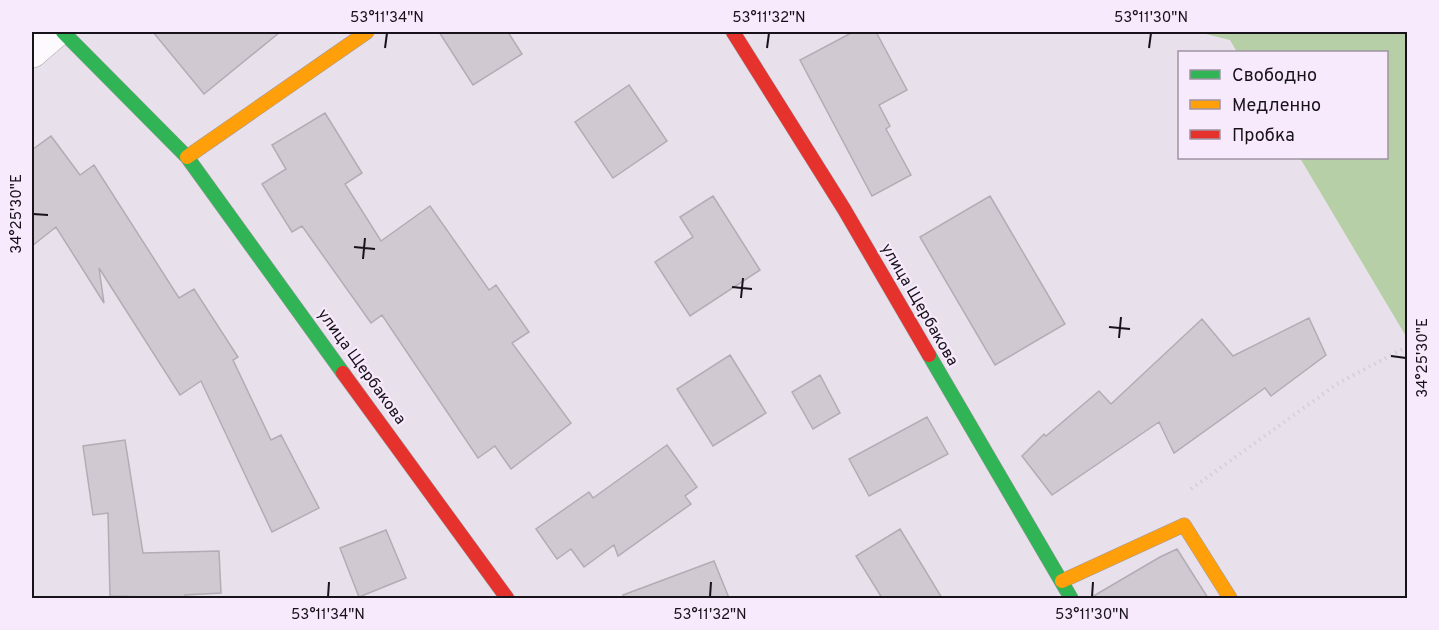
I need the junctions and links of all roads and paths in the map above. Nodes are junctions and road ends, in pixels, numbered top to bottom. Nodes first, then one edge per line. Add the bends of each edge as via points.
1 (54, 32) edge
2 (63, 32) edge
3 (367, 32) edge
4 (733, 32) edge
5 (32, 51) edge
6 (187, 157) junction
7 (1407, 346) edge
8 (1184, 525) junction
9 (1062, 581) junction
10 (507, 598) edge
11 (1071, 598) edge
12 (1230, 598) edge

1 - 5 street
2 - 6 street, улица Щербакова
3 - 6 street
4 - 9 street, улица Щербакова via 844,209
6 - 10 street, улица Щербакова
7 - 8 path via 1337,384 1186,492
8 - 9 street
8 - 12 street
9 - 11 street, улица Щербакова

